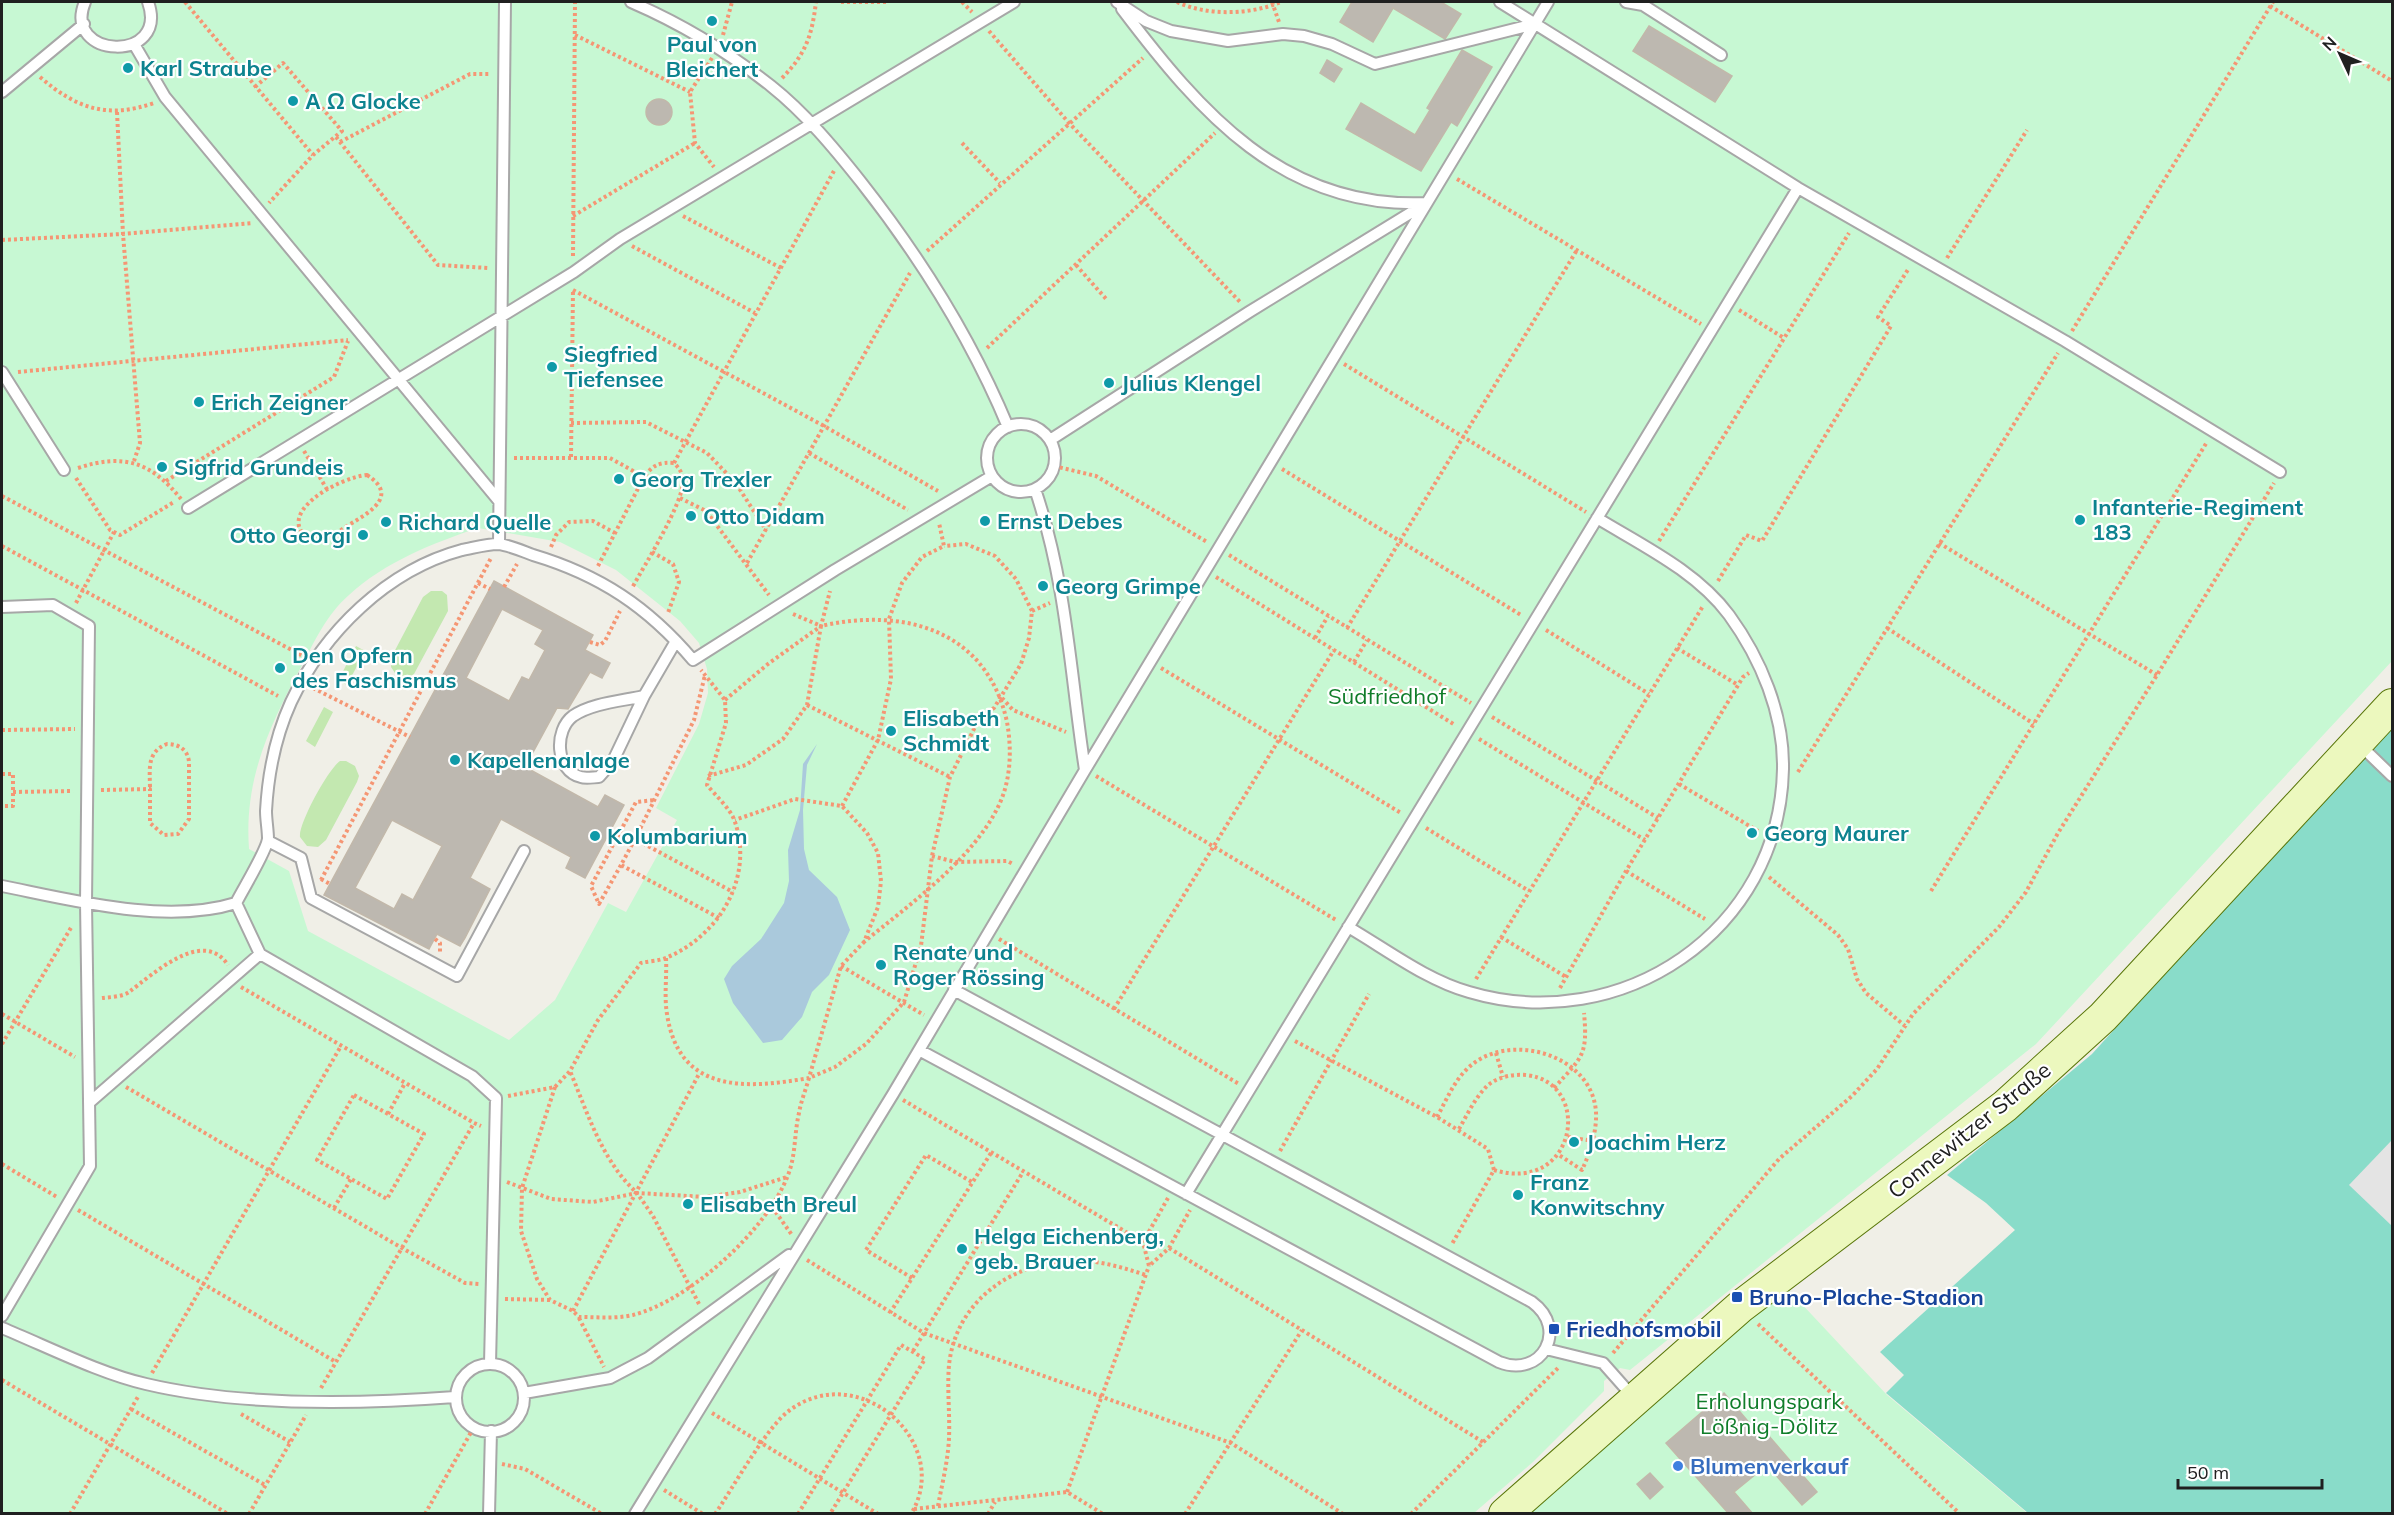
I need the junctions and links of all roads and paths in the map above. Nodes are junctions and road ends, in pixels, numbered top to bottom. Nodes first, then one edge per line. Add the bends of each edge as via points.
1 (86, 2) edge
2 (148, 2) edge
3 (185, 2) edge
4 (505, 2) edge
5 (575, 2) edge
6 (631, 2) edge
7 (732, 2) edge
8 (816, 2) edge
9 (841, 2) edge
10 (886, 2) edge
11 (962, 2) edge
12 (1014, 2) edge
13 (1116, 2) edge
14 (1177, 2) edge
15 (1281, 2) edge
16 (1500, 2) edge
17 (1548, 2) edge
18 (1626, 2) edge
19 (2271, 4) edge
20 (981, 22) junction
21 (84, 24) junction
22 (1535, 24) junction
23 (575, 35) junction
24 (134, 44) junction
25 (718, 48) junction
26 (1153, 50) junction
27 (1722, 56) dead end
28 (31, 69) junction
29 (505, 74) junction
30 (2392, 81) edge
31 (255, 87) junction
32 (773, 87) junction
33 (4, 92) edge
34 (690, 92) junction
35 (165, 96) junction
36 (117, 112) junction
37 (1069, 123) junction
38 (811, 124) junction
39 (1222, 126) junction
40 (2026, 130) dead end
41 (336, 137) junction
42 (340, 142) junction
43 (695, 143) junction
44 (962, 143) dead end
45 (313, 155) junction
46 (841, 157) junction
47 (1446, 173) junction
48 (722, 178) junction
49 (1000, 183) junction
50 (1798, 188) junction
51 (1143, 202) junction
52 (1428, 203) junction
53 (670, 209) junction
54 (261, 212) junction
55 (573, 216) junction
56 (1856, 221) junction
57 (268, 222) junction
58 (123, 234) junction
59 (620, 239) junction
60 (2, 240) edge
61 (1577, 250) junction
62 (1917, 255) junction
63 (917, 260) junction
64 (1076, 265) junction
65 (501, 268) junction
66 (780, 268) junction
67 (1940, 269) junction
68 (574, 272) junction
69 (573, 290) junction
70 (1107, 300) dead end
71 (1728, 303) junction
72 (1249, 312) junction
73 (755, 313) junction
74 (503, 315) junction
75 (1712, 330) junction
76 (358, 332) junction
77 (1784, 338) junction
78 (348, 340) junction
79 (2065, 341) junction
80 (977, 357) junction
81 (1334, 358) junction
82 (134, 361) junction
83 (724, 372) junction
84 (2, 374) edge
85 (397, 379) junction
86 (572, 423) junction
87 (824, 426) junction
88 (1008, 427) junction
89 (2214, 431) junction
90 (1463, 437) junction
91 (297, 440) junction
92 (1050, 440) junction
93 (686, 442) junction
94 (809, 453) junction
95 (571, 457) junction
96 (499, 458) junction
97 (134, 461) junction
98 (674, 463) junction
99 (1271, 463) junction
100 (1054, 466) junction
101 (64, 470) dead end
102 (2280, 472) joint
103 (992, 476) junction
104 (644, 477) junction
105 (166, 482) junction
106 (1035, 489) junction
107 (328, 491) junction
108 (2, 496) edge
109 (181, 498) junction
110 (680, 498) junction
111 (951, 499) junction
112 (499, 501) junction
113 (188, 508) joint
114 (935, 509) junction
115 (922, 518) junction
116 (1597, 518) junction
117 (766, 530) junction
118 (114, 532) junction
119 (615, 533) junction
120 (1400, 541) junction
121 (1939, 543) junction
122 (499, 544) junction
123 (2, 546) edge
124 (944, 546) junction
125 (1218, 549) junction
126 (104, 550) junction
127 (523, 552) junction
128 (652, 552) junction
129 (1652, 552) junction
130 (545, 558) junction
131 (747, 563) junction
132 (835, 570) junction
133 (1205, 570) junction
134 (592, 578) junction
135 (478, 583) junction
136 (504, 587) dead end
137 (490, 589) dead end
138 (82, 590) junction
139 (1711, 594) junction
140 (627, 597) junction
141 (777, 606) junction
142 (2, 607) edge
143 (1328, 616) junction
144 (889, 619) junction
145 (1534, 622) junction
146 (662, 624) junction
147 (821, 626) junction
148 (1347, 628) junction
149 (1887, 628) junction
150 (2089, 634) junction
151 (1315, 638) junction
152 (1367, 640) junction
153 (676, 641) junction
154 (590, 642) dead end
155 (1677, 648) junction
156 (1334, 650) junction
157 (693, 660) junction
158 (313, 661) junction
159 (1150, 662) junction
160 (1354, 662) junction
161 (1759, 666) junction
162 (705, 674) junction
163 (2157, 675) junction
164 (302, 682) junction
165 (1738, 684) junction
166 (1649, 694) junction
167 (644, 696) junction
168 (1002, 698) junction
169 (725, 700) junction
170 (291, 703) junction
171 (807, 705) junction
172 (2392, 705) edge
173 (1481, 710) junction
174 (2034, 724) junction
175 (2, 729) edge
176 (88, 729) junction
177 (399, 732) junction
178 (1467, 732) junction
179 (410, 737) dead end
180 (1080, 737) junction
181 (878, 740) junction
182 (1280, 740) junction
183 (2358, 743) junction
184 (1085, 770) junction
185 (2, 774) edge
186 (708, 776) junction
187 (2392, 776) edge
188 (950, 777) junction
189 (1596, 782) junction
190 (1679, 783) junction
191 (150, 789) junction
192 (88, 790) junction
193 (13, 792) junction
194 (655, 800) junction
195 (1583, 803) junction
196 (1779, 803) junction
197 (2, 806) edge
198 (842, 806) junction
199 (1658, 818) junction
200 (735, 820) junction
201 (1413, 820) junction
202 (1770, 838) junction
203 (634, 839) junction
204 (1645, 840) junction
205 (268, 841) junction
206 (1214, 846) junction
207 (524, 851) dead end
208 (932, 856) junction
209 (955, 862) junction
210 (621, 865) junction
211 (1759, 866) junction
212 (1026, 870) junction
213 (1626, 871) junction
214 (321, 879) junction
215 (330, 884) dead end
216 (2, 886) edge
217 (926, 890) junction
218 (1529, 891) junction
219 (1931, 891) dead end
220 (734, 892) junction
221 (311, 898) junction
222 (86, 903) junction
223 (236, 903) junction
224 (719, 918) junction
225 (1348, 927) junction
226 (1718, 927) junction
227 (988, 933) junction
228 (1501, 937) junction
229 (864, 942) junction
230 (260, 954) junction
231 (666, 958) junction
232 (842, 966) junction
233 (1566, 977) junction
234 (232, 978) junction
235 (954, 990) junction
236 (1468, 992) junction
237 (1369, 994) dead end
238 (87, 1000) junction
239 (1583, 1001) junction
240 (904, 1002) junction
241 (1551, 1004) junction
242 (1114, 1009) junction
243 (2, 1014) edge
244 (15, 1022) junction
245 (935, 1022) junction
246 (1905, 1026) junction
247 (1283, 1034) junction
248 (2, 1044) edge
249 (341, 1046) junction
250 (919, 1050) junction
251 (1496, 1053) junction
252 (1331, 1061) junction
253 (88, 1065) junction
254 (1571, 1069) junction
255 (570, 1071) junction
256 (699, 1074) junction
257 (1503, 1077) junction
258 (809, 1078) junction
259 (115, 1080) junction
260 (405, 1083) junction
261 (555, 1087) junction
262 (1554, 1088) junction
263 (1249, 1090) junction
264 (892, 1094) junction
265 (496, 1098) junction
266 (90, 1102) junction
267 (388, 1114) junction
268 (1437, 1117) junction
269 (474, 1123) junction
270 (1459, 1129) junction
271 (496, 1132) junction
272 (1222, 1134) junction
273 (1568, 1137) junction
274 (1593, 1141) junction
275 (991, 1153) junction
276 (1558, 1155) junction
277 (1274, 1163) junction
278 (2, 1164) edge
279 (269, 1170) junction
280 (1494, 1170) junction
281 (1023, 1172) junction
282 (788, 1176) junction
283 (495, 1177) junction
284 (351, 1179) junction
285 (972, 1182) junction
286 (1174, 1187) junction
287 (522, 1188) junction
288 (637, 1193) junction
289 (1186, 1194) junction
290 (1197, 1200) junction
291 (68, 1204) junction
292 (772, 1207) junction
293 (334, 1208) junction
294 (1143, 1242) junction
295 (797, 1246) junction
296 (402, 1248) junction
297 (1169, 1248) junction
298 (1445, 1255) junction
299 (1149, 1266) junction
300 (1146, 1275) junction
301 (912, 1278) junction
302 (204, 1284) junction
303 (493, 1286) junction
304 (690, 1289) junction
305 (493, 1299) junction
306 (550, 1300) junction
307 (1740, 1307) junction
308 (573, 1311) junction
309 (890, 1313) junction
310 (2, 1316) edge
311 (579, 1317) junction
312 (708, 1317) junction
313 (2, 1328) edge
314 (1302, 1330) junction
315 (924, 1333) junction
316 (954, 1344) junction
317 (1546, 1349) junction
318 (913, 1351) junction
319 (1571, 1355) junction
320 (336, 1362) junction
321 (1603, 1363) junction
322 (490, 1364) junction
323 (610, 1378) junction
324 (2, 1380) edge
325 (146, 1384) junction
326 (319, 1392) dead end
327 (524, 1393) junction
328 (1102, 1396) junction
329 (455, 1397) junction
330 (868, 1399) junction
331 (1636, 1400) junction
332 (700, 1406) junction
333 (131, 1409) junction
334 (309, 1409) dead end
335 (239, 1412) dead end
336 (891, 1413) junction
337 (474, 1427) junction
338 (491, 1431) junction
339 (290, 1442) junction
340 (1483, 1442) junction
341 (763, 1443) junction
342 (1231, 1443) junction
343 (110, 1444) junction
344 (490, 1462) junction
345 (820, 1478) junction
346 (653, 1484) junction
347 (265, 1485) junction
348 (843, 1492) junction
349 (1066, 1492) junction
350 (995, 1502) junction
351 (938, 1506) junction
352 (912, 1511) edge
353 (70, 1514) edge
354 (228, 1514) edge
355 (249, 1514) edge
356 (425, 1514) edge
357 (489, 1514) edge
358 (602, 1514) edge
359 (635, 1514) edge
360 (703, 1514) edge
361 (715, 1514) edge
362 (798, 1514) edge
363 (830, 1514) edge
364 (878, 1514) edge
365 (988, 1514) edge
366 (1103, 1514) edge
367 (1185, 1514) edge
368 (1343, 1514) edge
369 (1411, 1514) edge
370 (1505, 1514) edge
371 (1960, 1514) edge

1 - 21 lane
2 - 24 lane via 150,22
3 - 31 path
4 - 29 lane
5 - 23 path
6 - 25 lane via 676,22
7 - 25 path
8 - 32 path via 801,59
9 - 10 path
11 - 20 path
12 - 20 lane
13 - 22 lane via 1146,21 1190,36 1228,41 1283,34 1304,36 1375,64
13 - 26 lane
14 - 15 path via 1233,12
16 - 22 lane
17 - 22 lane
18 - 27 lane via 1642,5
19 - 30 path
19 - 79 path
20 - 37 path
20 - 38 lane
21 - 24 lane via 100,44 117,48
21 - 28 lane
22 - 47 lane
22 - 50 lane
23 - 34 path
23 - 55 path
24 - 35 lane
25 - 32 lane
25 - 34 path
26 - 37 path
26 - 39 lane
28 - 33 lane
28 - 36 path via 71,100
29 - 42 path via 470,74
29 - 65 lane
31 - 41 path via 283,63 342,131
31 - 45 path
32 - 38 lane
34 - 43 path
35 - 36 path via 153,104
35 - 54 lane
36 - 58 path
37 - 49 path
37 - 51 path
38 - 46 lane
38 - 48 lane
39 - 51 path
39 - 52 lane via 1287,170 1325,188 1369,202
40 - 67 path
41 - 42 path
41 - 45 path
42 - 65 path via 438,265
43 - 48 path
43 - 55 path
44 - 49 path
45 - 54 path
46 - 63 lane
46 - 66 path
47 - 52 lane
47 - 61 path
48 - 53 lane
49 - 63 path
50 - 56 lane
50 - 71 lane
51 - 64 path
51 - 72 path
52 - 72 lane
52 - 81 lane
53 - 59 lane
53 - 66 path
54 - 57 lane
55 - 68 path
56 - 62 lane
56 - 77 path
57 - 58 path
57 - 76 lane
58 - 60 path
58 - 82 path
59 - 68 lane
59 - 73 path
61 - 75 path
61 - 90 path
62 - 67 lane
62 - 139 path via 1878,317 1891,326 1762,541 1746,535
63 - 80 lane
63 - 87 path
64 - 70 path
64 - 80 path
65 - 74 lane
66 - 73 path
67 - 79 lane
68 - 69 path
68 - 74 lane
69 - 83 path
69 - 86 path
71 - 75 lane
71 - 77 path
72 - 92 lane
73 - 83 path
74 - 85 lane
74 - 96 lane
75 - 116 lane
76 - 78 path
76 - 85 lane
77 - 129 path
78 - 82 path
78 - 105 path via 334,377
79 - 89 lane
79 - 121 path
80 - 88 lane
81 - 90 path
81 - 99 lane
82 - 84 path
82 - 97 path via 140,443
83 - 87 path
83 - 93 path
84 - 101 lane
85 - 91 lane
85 - 112 lane
86 - 93 path via 646,422
86 - 95 path
87 - 94 path
87 - 111 path
88 - 92 lane via 1029,425
88 - 103 lane via 997,434 988,450
89 - 102 lane
89 - 150 path
90 - 116 path
90 - 120 path
91 - 107 path
91 - 113 lane
92 - 100 lane
93 - 98 path
93 - 117 path via 707,453 735,482
94 - 115 path
94 - 117 path
95 - 96 path
95 - 104 path via 610,458
96 - 112 lane
97 - 105 path
97 - 118 path via 95,463 72,471
98 - 104 path via 652,466
98 - 110 path via 683,480
99 - 120 path
99 - 125 lane
100 - 106 lane via 1046,481
100 - 125 path via 1096,476
102 - 163 path
103 - 106 lane via 1013,491
103 - 111 lane
104 - 119 path
105 - 109 path
106 - 180 lane via 1064,599
107 - 107 path via 305,505 297,516 297,528 313,542 324,541 374,509 381,500 381,490 367,475 354,476
108 - 126 path
109 - 113 path
109 - 118 path via 120,535
110 - 128 path
110 - 131 path via 706,511
111 - 114 lane
112 - 122 lane
114 - 115 lane
114 - 124 path
115 - 132 lane
116 - 129 lane
116 - 145 lane
117 - 131 path
118 - 126 path
119 - 130 path via 593,520 569,522 556,535
119 - 134 path
120 - 145 path
120 - 148 path
121 - 149 path
121 - 150 path
122 - 127 lane
122 - 135 path
122 - 158 lane via 443,555 402,576 361,606
123 - 138 path
124 - 144 path via 922,557 902,583
124 - 168 path via 966,544 995,556 1016,579 1032,611 1021,664
125 - 133 lane
125 - 143 path
126 - 138 path
126 - 158 path
127 - 130 lane
127 - 136 path
128 - 140 path
128 - 146 path via 673,564 679,582
129 - 139 lane
130 - 134 lane
131 - 141 path
132 - 141 lane
132 - 147 path
133 - 151 path
133 - 159 lane
134 - 140 lane
135 - 137 path
135 - 177 path
138 - 170 path
139 - 155 path
139 - 161 lane via 1734,623
140 - 146 lane
140 - 154 path via 605,641 596,645
141 - 147 path
141 - 157 lane
142 - 176 lane via 53,605 89,626
143 - 148 path
143 - 151 path
144 - 147 path via 854,619
144 - 168 path via 925,627 963,645 989,674
144 - 181 path via 891,679
145 - 166 path
145 - 173 lane
146 - 153 lane
147 - 169 path
147 - 171 path
148 - 152 path
149 - 174 path
149 - 196 path
150 - 163 path
150 - 174 path
151 - 156 path
152 - 160 path
152 - 173 path
153 - 157 lane
153 - 167 lane
155 - 165 path
155 - 166 path
156 - 160 path
156 - 182 path
157 - 162 path
158 - 164 lane
159 - 182 path
159 - 184 lane
160 - 178 path
161 - 165 path
161 - 196 lane via 1774,701 1781,736 1783,770
162 - 169 path
162 - 194 path via 694,720
163 - 246 path via 2058,833 2026,892 1999,927 1934,990
164 - 170 lane
164 - 177 path
165 - 190 path
166 - 189 path
167 - 167 lane via 585,709 570,718 561,735 559,754 568,770 581,777 599,777 613,761
168 - 180 path via 1013,710
168 - 188 path via 979,719
168 - 209 path via 1011,742 1008,776 987,827
169 - 186 path via 726,723 718,757
170 - 205 lane via 273,756 266,811
171 - 181 path
171 - 186 path via 783,739 746,765
172 - 183 street, Connewitzer Straße
173 - 178 lane
173 - 189 path
174 - 219 path
175 - 176 path
176 - 192 lane
177 - 179 path
177 - 214 path
178 - 195 path
178 - 201 lane
180 - 184 lane
181 - 188 path
181 - 198 path
182 - 201 path
182 - 206 path
183 - 187 lane
183 - 307 street, Connewitzer Straße via 2103,1017 2006,1106
184 - 206 path
184 - 212 lane
185 - 193 path via 13,774
186 - 200 path via 707,785
188 - 208 path
189 - 195 path
189 - 199 path
190 - 199 path
190 - 202 path
191 - 191 path via 150,823 164,836 178,834 189,819 189,756 181,747 167,744 154,751
191 - 192 path
192 - 193 path
192 - 222 lane
193 - 197 path via 14,806
194 - 203 path
194 - 210 path via 636,802 591,886 599,904
195 - 204 path
195 - 218 path
196 - 202 lane
198 - 200 path via 795,799
198 - 229 path via 867,833 878,853 878,908
199 - 204 path
200 - 220 path via 740,858
201 - 218 path
201 - 225 lane
202 - 211 lane
203 - 210 path
203 - 220 path
204 - 213 path
205 - 221 lane via 301,858
205 - 223 lane
206 - 225 path
206 - 242 path
207 - 221 lane via 457,976
208 - 209 path
208 - 217 path
209 - 212 path via 1006,861
209 - 217 path
210 - 224 path
211 - 226 lane
211 - 246 path via 1838,935 1866,993
212 - 227 lane
213 - 226 path
213 - 233 path
214 - 215 path
214 - 221 path
216 - 222 lane
217 - 229 path
217 - 240 path via 921,946
218 - 228 path
220 - 224 path
222 - 223 lane via 128,909 194,910 213,910
222 - 238 lane
222 - 244 path
223 - 230 lane
224 - 231 path via 695,942
225 - 236 lane via 1423,972
225 - 247 lane
226 - 239 lane via 1692,953 1660,973
227 - 235 lane
227 - 242 path
228 - 233 path
228 - 236 path
229 - 232 path
230 - 234 lane
230 - 265 lane via 472,1076
231 - 255 path via 641,963 598,1020
231 - 256 path via 667,1013 673,1035 676,1045
232 - 240 path
232 - 258 path
233 - 241 path
234 - 238 path via 227,962 209,951 172,959 127,993
234 - 249 path
234 - 259 lane
235 - 245 lane
235 - 272 lane
236 - 241 lane
237 - 252 path
238 - 253 lane
239 - 241 lane
239 - 254 path via 1583,1055
240 - 245 path
240 - 258 path via 866,1044 835,1067
242 - 263 path
243 - 244 path
244 - 248 path
244 - 253 path
245 - 250 lane
246 - 321 path via 1877,1069 1779,1159
247 - 252 path
247 - 263 lane
249 - 260 path
249 - 279 path
250 - 264 lane
250 - 286 lane
251 - 254 path via 1536,1050
251 - 257 path
251 - 268 path via 1467,1068
252 - 268 path
252 - 277 path
253 - 266 lane
254 - 262 path
254 - 274 path via 1590,1093 1596,1111
255 - 261 path
255 - 288 path via 598,1140 619,1177
256 - 258 path via 728,1084
256 - 288 path
257 - 262 path via 1533,1076
257 - 270 path via 1480,1094
258 - 282 path via 798,1114
259 - 266 lane
259 - 279 path
260 - 267 path
260 - 269 path
261 - 265 path
261 - 287 path
262 - 273 path via 1563,1100
263 - 272 lane
264 - 275 path
264 - 295 lane
265 - 271 lane
266 - 291 lane via 90,1166
267 - 284 path via 354,1095 317,1160
267 - 284 path via 424,1134 387,1200
268 - 270 path
269 - 271 path
269 - 296 path
270 - 280 path via 1488,1149
271 - 283 lane
272 - 277 lane
272 - 289 lane
273 - 274 path
273 - 276 path
274 - 276 path via 1582,1170
275 - 281 path
275 - 285 path
276 - 280 path via 1537,1171 1523,1174
277 - 298 lane
278 - 291 path
279 - 293 path
279 - 302 path
280 - 298 path
281 - 294 path
281 - 315 path
282 - 288 path via 740,1192 706,1197
282 - 292 path
283 - 287 path
283 - 303 lane
284 - 293 path
285 - 301 path
285 - 301 path via 926,1155 866,1250
286 - 289 lane
286 - 294 path
287 - 288 path via 551,1199 593,1202
287 - 306 path via 521,1231 537,1279
288 - 304 path
288 - 308 path
289 - 290 lane
290 - 297 path
290 - 317 lane via 1499,1362 1525,1365
291 - 302 path
291 - 310 lane
292 - 295 path
292 - 304 path via 738,1246
293 - 296 path
294 - 299 path
295 - 309 path
295 - 312 lane
295 - 332 lane
296 - 303 path via 465,1283
296 - 320 path
297 - 299 path
297 - 314 path
298 - 317 lane via 1539,1307 1549,1322
299 - 300 path
300 - 316 path via 1111,1264 1077,1261 1020,1271 997,1282 976,1300
300 - 328 path
301 - 309 path
302 - 320 path
302 - 325 path
303 - 305 lane
304 - 311 path via 635,1314
304 - 312 path
305 - 306 path
305 - 322 lane
306 - 308 path
307 - 331 street, Connewitzer Straße
307 - 371 path
308 - 311 path
309 - 315 path
311 - 323 path
312 - 323 lane via 648,1358
313 - 325 lane
314 - 340 path
314 - 342 path
315 - 316 path
315 - 318 path
316 - 328 path
316 - 351 path via 949,1364 949,1440
317 - 319 lane
318 - 330 path via 901,1344
318 - 336 path via 924,1359
319 - 321 lane
319 - 340 path
320 - 326 path
321 - 331 lane
322 - 327 lane via 514,1373
322 - 329 lane via 466,1374
323 - 327 lane
324 - 343 path
325 - 329 lane via 230,1396 314,1401
325 - 333 path
327 - 338 lane via 523,1406 515,1421
328 - 342 path
328 - 349 path
329 - 337 lane via 461,1415
330 - 336 path
330 - 341 path via 829,1394 808,1399 789,1410
330 - 345 path
331 - 370 street, Connewitzer Straße
332 - 341 path
332 - 346 lane
333 - 343 path
333 - 347 path
334 - 339 path
335 - 339 path
336 - 348 path
336 - 352 path via 905,1427 920,1467 920,1488
337 - 338 lane
337 - 356 path
338 - 344 lane
339 - 347 path
340 - 369 path
341 - 345 path
341 - 361 path
342 - 367 path
342 - 368 path
343 - 353 path
343 - 354 path
344 - 357 lane
344 - 358 path via 525,1468
345 - 348 path
345 - 362 path
346 - 359 lane
346 - 360 path
347 - 355 path
348 - 363 path
348 - 364 path
349 - 350 path
349 - 366 path
350 - 351 path
350 - 365 path
351 - 352 path

